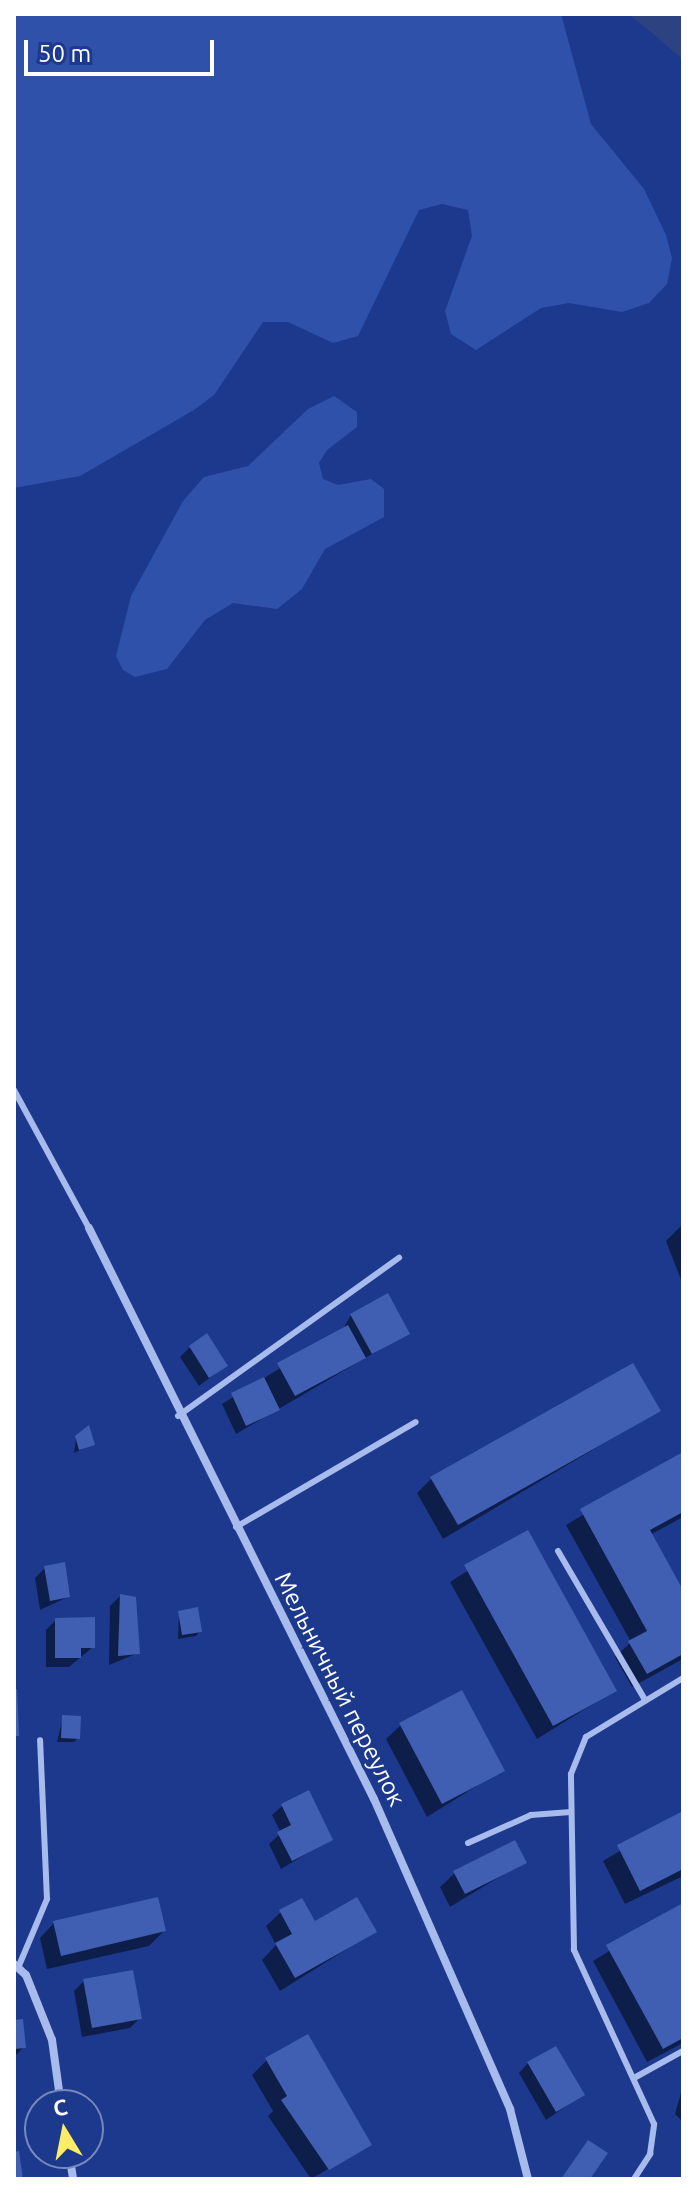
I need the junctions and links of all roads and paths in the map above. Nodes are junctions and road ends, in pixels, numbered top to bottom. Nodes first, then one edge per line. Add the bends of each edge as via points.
1 (14, 1090) edge
2 (89, 1228) joint
3 (399, 1258) dead end
4 (178, 1416) junction
5 (416, 1422) dead end
6 (236, 1527) junction
7 (558, 1551) dead end
8 (683, 1678) edge
9 (645, 1700) junction
10 (40, 1740) dead end
11 (571, 1812) junction
12 (468, 1843) dead end
13 (16, 1966) edge
14 (683, 2051) edge
15 (634, 2078) junction
16 (59, 2089) edge
17 (528, 2179) edge
18 (634, 2179) edge

1 - 2 lane
2 - 4 street, Мельничный переулок
3 - 4 lane
4 - 6 street, Мельничный переулок
5 - 6 lane
6 - 17 street, Мельничный переулок via 374,1799 510,2109
7 - 9 lane
8 - 9 lane
9 - 11 lane via 576,1749
10 - 13 lane via 47,1899
11 - 12 lane via 531,1815
11 - 15 lane via 574,1950
13 - 16 street via 52,2040
14 - 15 lane
15 - 18 lane via 655,2139

